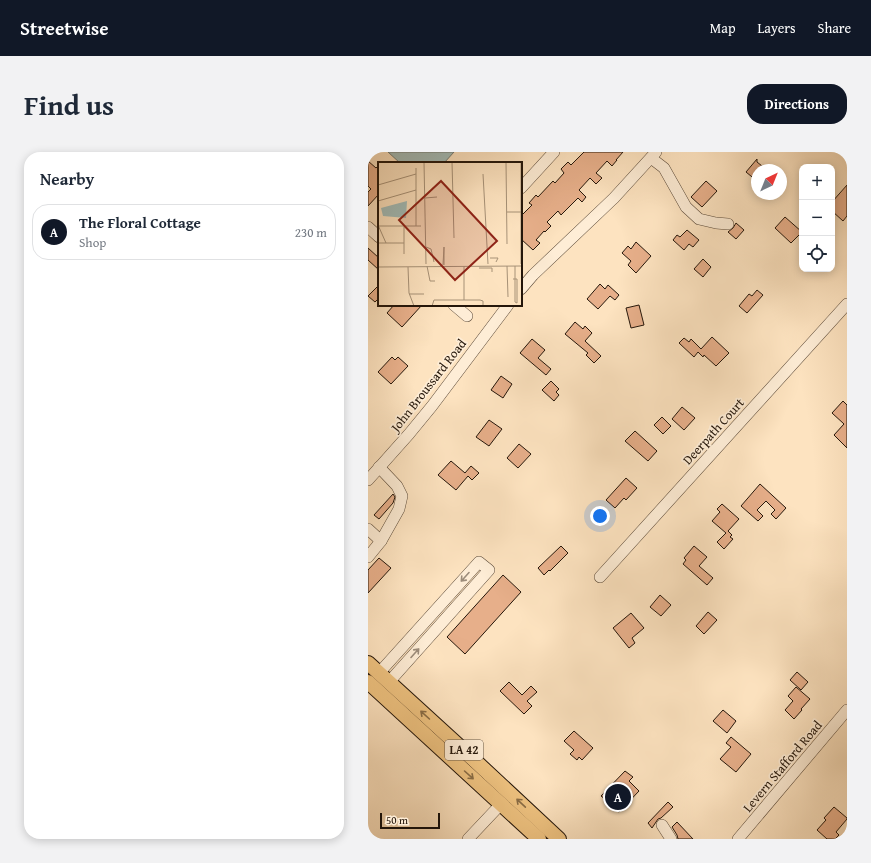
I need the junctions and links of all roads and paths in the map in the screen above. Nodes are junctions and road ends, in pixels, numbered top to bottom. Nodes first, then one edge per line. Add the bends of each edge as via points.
1 (554, 152) edge
2 (654, 155) edge
3 (522, 187) edge
4 (728, 224) dead end
5 (368, 227) edge
6 (378, 236) edge
7 (522, 288) edge
8 (847, 304) edge
9 (455, 306) edge
10 (507, 306) edge
11 (467, 316) dead end
12 (379, 467) junction
13 (368, 480) edge
14 (368, 529) edge
15 (381, 541) junction
16 (368, 557) edge
17 (600, 577) dead end
18 (368, 663) edge
19 (379, 679) edge
20 (847, 710) edge
21 (500, 804) junction
22 (521, 822) junction
23 (662, 826) dead end
24 (468, 839) edge
25 (539, 839) edge
26 (552, 839) edge
27 (560, 839) edge
28 (671, 839) edge
29 (738, 839) edge

1 - 3 street
2 - 4 street via 686,207 699,218
2 - 7 street
5 - 6 street
8 - 17 street, Deerpath Court
9 - 11 street
10 - 12 street, John Broussard Road via 432,406
12 - 13 street, John Broussard Road
12 - 15 street via 397,486 402,496 399,509
14 - 15 street
15 - 16 street
18 - 19 main road, LA 42
19 -> 19 street via 489,570 479,562
19 -> 21 main road, LA 42
27 -> 19 main road, LA 42 via 472,758
20 - 29 street, Levern Stafford Road
21 - 22 main road, LA 42
21 - 24 street
22 - 25 main road, LA 42
22 - 26 main road via 538,826
23 - 28 street

